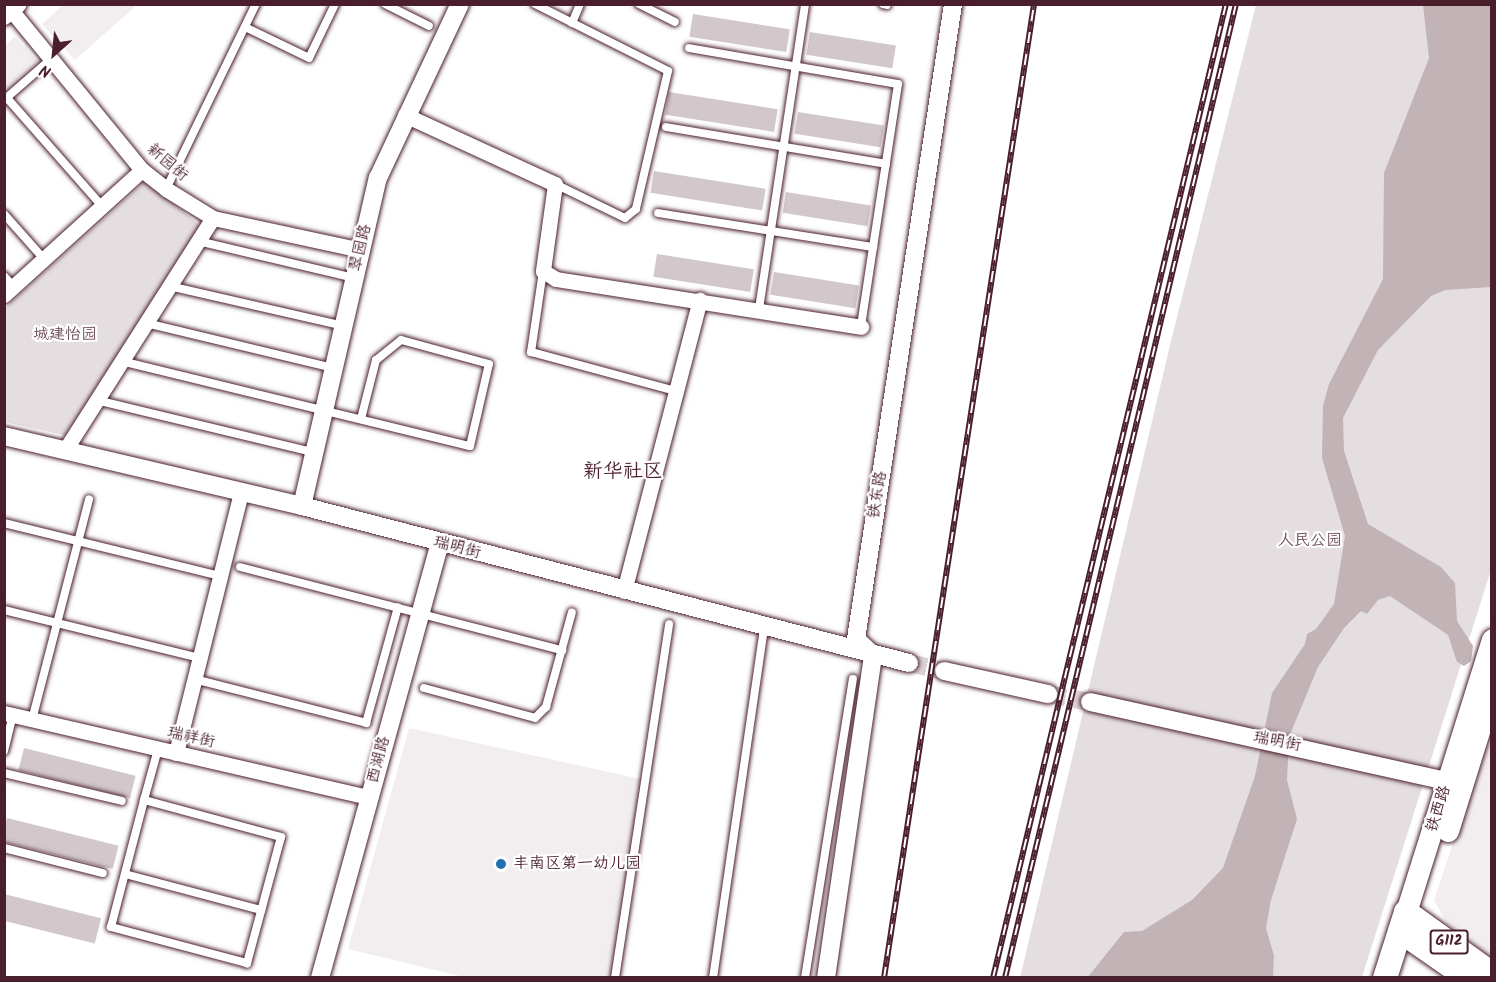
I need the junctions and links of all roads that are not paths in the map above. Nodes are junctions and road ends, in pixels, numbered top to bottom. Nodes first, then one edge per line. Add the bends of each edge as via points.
1 (256, 4) edge
2 (335, 4) edge
3 (385, 4) edge
4 (460, 4) edge
5 (535, 4) edge
6 (580, 4) edge
7 (639, 4) edge
8 (805, 4) edge
9 (953, 4) edge
10 (11, 10) edge
11 (675, 22) dead end
12 (572, 23) junction
13 (429, 26) dead end
14 (245, 27) junction
15 (689, 48) dead end
16 (51, 59) junction
17 (796, 66) junction
18 (6, 99) edge
19 (405, 115) junction
20 (666, 127) dead end
21 (783, 147) junction
22 (886, 164) junction
23 (142, 170) junction
24 (555, 184) junction
25 (166, 189) junction
26 (102, 206) junction
27 (658, 213) dead end
28 (4, 214) edge
29 (213, 218) junction
30 (771, 231) junction
31 (198, 241) junction
32 (873, 247) junction
33 (361, 250) junction
34 (44, 259) junction
35 (543, 271) junction
36 (354, 278) junction
37 (8, 286) edge
38 (169, 286) junction
39 (700, 300) junction
40 (759, 309) junction
41 (146, 323) junction
42 (343, 326) junction
43 (861, 327) joint
44 (121, 361) junction
45 (333, 368) junction
46 (676, 391) junction
47 (96, 400) junction
48 (324, 409) junction
49 (361, 419) junction
50 (4, 436) edge
51 (65, 450) junction
52 (315, 452) junction
53 (241, 492) junction
54 (89, 499) dead end
55 (302, 506) junction
56 (4, 523) edge
57 (78, 542) junction
58 (440, 543) junction
59 (240, 567) dead end
60 (220, 576) junction
61 (624, 591) junction
62 (398, 607) junction
63 (4, 610) edge
64 (418, 612) junction
65 (572, 612) dead end
66 (57, 623) junction
67 (669, 624) dead end
68 (764, 627) junction
69 (1491, 639) edge
70 (561, 650) junction
71 (873, 655) junction
72 (199, 658) junction
73 (909, 663) tunnel mouth
74 (944, 671) tunnel mouth
75 (194, 679) junction
76 (853, 679) dead end
77 (424, 688) dead end
78 (1491, 690) edge
79 (1048, 694) tunnel mouth
80 (1090, 702) tunnel mouth
81 (9, 714) edge
82 (32, 720) junction
83 (158, 748) junction
84 (4, 751) edge
85 (176, 753) junction
86 (4, 773) edge
87 (1455, 783) junction
88 (369, 797) junction
89 (144, 800) junction
90 (122, 801) dead end
91 (4, 848) edge
92 (103, 873) dead end
93 (125, 874) junction
94 (261, 910) junction
95 (1410, 925) junction
96 (1491, 974) edge
97 (320, 978) edge
98 (615, 978) edge
99 (713, 978) edge
100 (806, 978) edge
101 (826, 978) edge
102 (1385, 978) edge
103 (1401, 978) edge
104 (1468, 978) edge

1 - 14 lane
2 - 14 lane via 309,58
3 - 13 lane
4 - 19 street, 翠园路
5 - 12 lane
6 - 12 lane
7 - 11 lane
8 - 17 lane
9 - 71 street, 铁东路 via 856,639
10 - 16 street, 新园街
12 - 24 lane via 668,71 636,209 625,218
14 - 25 lane
15 - 17 lane
16 - 18 lane
16 - 23 street, 新园街
17 - 21 lane
17 - 22 lane via 898,84
18 - 26 lane
19 - 24 street
19 - 33 street, 翠园路 via 378,178
20 - 21 lane
21 - 22 lane
21 - 30 lane
22 - 32 lane
23 - 25 street, 新园街
23 - 26 street
24 - 35 street
25 - 29 street, 新园街
26 - 34 street
27 - 30 lane
28 - 34 lane
29 - 31 street
29 - 33 street, 新园街
30 - 32 lane
30 - 40 lane
31 - 36 lane
31 - 38 street
32 - 43 lane
33 - 36 street, 翠园路
34 - 37 street
35 - 39 street via 556,279
35 - 46 lane via 531,352
36 - 42 street, 翠园路
38 - 41 street
38 - 42 lane
39 - 40 street
39 - 46 street
40 - 43 street
41 - 44 street
41 - 45 lane
42 - 45 street, 翠园路
44 - 47 street
44 - 48 lane
45 - 48 street, 翠园路
46 - 61 street
47 - 51 street
47 - 52 lane
48 - 49 lane
48 - 52 street, 翠园路
49 - 49 lane via 470,446 489,364 401,340 387,347 376,360
50 - 51 street, 瑞明街
51 - 53 street, 瑞明街
52 - 55 street, 翠园路
53 - 55 street, 瑞明街
53 - 60 street
54 - 57 lane
55 - 58 street, 瑞明街
56 - 57 lane
57 - 60 lane
57 - 66 lane
58 - 61 street, 瑞明街
58 - 64 street, 西湖路
59 - 62 lane
60 - 72 street
61 - 68 street, 瑞明街
62 - 64 lane
62 - 75 lane via 366,723
63 - 66 lane
64 - 70 lane
64 - 88 street, 西湖路
65 - 70 lane
66 - 72 lane
66 - 82 lane
67 - 98 lane
68 - 71 street, 瑞明街
68 - 99 lane
69 - 87 main road, 铁西路
70 - 77 lane via 546,707 535,718
71 - 73 street, 瑞明街
71 - 101 street
72 - 75 street
74 - 79 street
75 - 85 street
76 - 100 lane
78 - 87 main road, 铁西路
80 - 87 street, 瑞明街
81 - 82 street, 瑞祥街
81 - 84 lane
82 - 83 street, 瑞祥街
83 - 85 street, 瑞祥街
83 - 89 lane
85 - 88 street, 瑞祥街
86 - 90 lane
87 - 95 main road, 铁西路
88 - 97 street, 西湖路
89 - 93 lane
89 - 94 lane via 281,837
91 - 92 lane
93 - 94 lane
93 - 94 lane via 111,927 247,963
95 - 96 highway, G112
95 - 102 highway, 铁西路
95 - 103 highway, 铁西路 / G112
95 - 104 highway, G112

